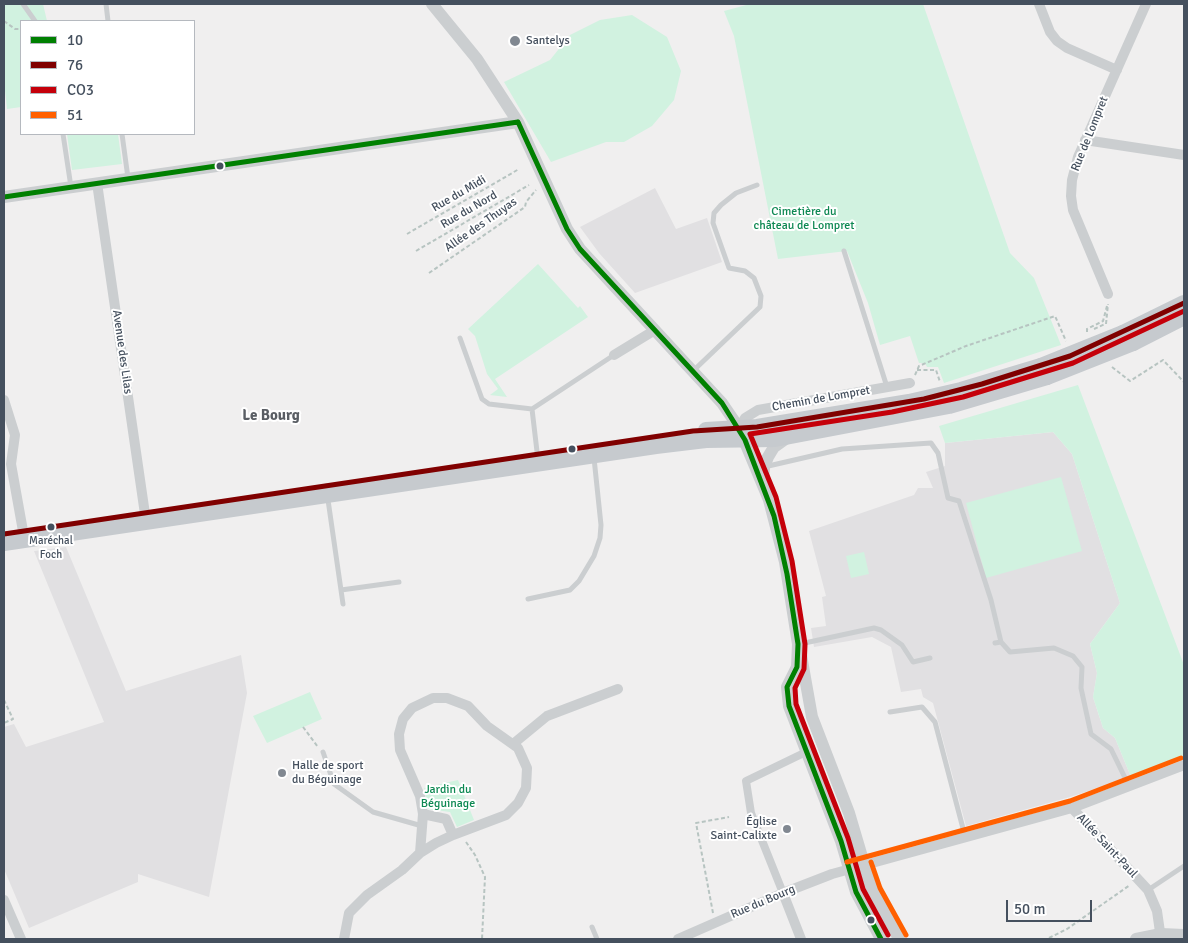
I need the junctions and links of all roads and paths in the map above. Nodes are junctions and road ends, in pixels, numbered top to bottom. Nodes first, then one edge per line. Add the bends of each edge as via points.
1 (23, 4) edge
2 (106, 4) edge
3 (432, 4) edge
4 (1039, 4) edge
5 (1146, 4) edge
6 (34, 20) edge
7 (108, 20) edge
8 (4, 21) edge
9 (20, 29) edge
10 (1117, 70) junction
11 (518, 122) junction
12 (63, 135) edge
13 (122, 135) edge
14 (1085, 140) junction
15 (1184, 155) edge
16 (520, 169) dead end
17 (128, 179) junction
18 (97, 184) junction
19 (529, 185) dead end
20 (756, 185) dead end
21 (71, 187) junction
22 (538, 187) dead end
23 (4, 197) edge
24 (406, 234) dead end
25 (416, 251) dead end
26 (844, 251) dead end
27 (429, 273) dead end
28 (1108, 300) joint
29 (1184, 303) edge
30 (1108, 310) dead end
31 (1184, 317) edge
32 (655, 330) junction
33 (1087, 332) dead end
34 (1092, 332) dead end
35 (460, 338) dead end
36 (1128, 338) junction
37 (614, 356) joint
38 (1070, 356) junction
39 (1105, 368) dead end
40 (917, 370) junction
41 (693, 371) junction
42 (1044, 371) junction
43 (1184, 382) edge
44 (910, 383) joint
45 (887, 388) junction
46 (944, 395) junction
47 (4, 400) edge
48 (532, 410) junction
49 (742, 434) junction
50 (795, 434) junction
51 (593, 455) junction
52 (538, 459) junction
53 (764, 467) junction
54 (764, 487) junction
55 (327, 490) junction
56 (145, 516) junction
57 (23, 531) junction
58 (4, 534) edge
59 (4, 543) edge
60 (399, 582) dead end
61 (341, 590) junction
62 (528, 599) dead end
63 (343, 604) dead end
64 (798, 644) junction
65 (930, 658) dead end
66 (618, 689) dead end
67 (4, 700) edge
68 (890, 712) dead end
69 (4, 723) edge
70 (303, 728) dead end
71 (513, 744) junction
72 (323, 752) joint
73 (806, 752) junction
74 (1184, 765) edge
75 (1129, 787) junction
76 (1072, 808) junction
77 (423, 814) junction
78 (729, 817) dead end
79 (422, 827) junction
80 (456, 833) junction
81 (965, 836) junction
82 (420, 853) junction
83 (864, 864) junction
84 (1184, 866) edge
85 (849, 869) junction
86 (1137, 878) junction
87 (1148, 890) junction
88 (783, 893) junction
89 (4, 900) edge
90 (715, 923) junction
91 (592, 927) dead end
92 (1184, 935) edge
93 (1161, 937) edge
94 (1049, 938) edge
95 (20, 939) edge
96 (344, 939) edge
97 (482, 939) edge
98 (597, 939) edge
99 (678, 939) edge
100 (800, 939) edge
101 (881, 939) edge
102 (899, 939) edge
103 (1136, 939) edge

1 - 6 lane
2 - 7 lane
3 - 11 street via 484,67
4 - 10 street via 1056,41
5 - 10 street, Rue de Lompret
8 - 9 path
10 - 14 street, Rue de Lompret
11 - 17 street
11 - 32 street via 577,245
12 - 21 lane
13 - 17 lane
14 - 15 street
14 - 28 street, Rue de Lompret via 1073,172 1072,203
16 - 24 path, Rue du Midi
17 - 18 street
18 - 21 street
18 - 56 street, Avenue des Lilas
19 - 25 path, Rue du Nord
20 - 41 lane via 736,193 721,205 714,213 713,223 729,268 744,271 754,278 761,296 760,308
21 - 23 street
22 - 27 path, Allée des Thuyas via 525,207
26 - 45 lane
28 - 33 path via 1103,321
29 - 36 main road
30 - 34 path via 1106,326
31 - 36 main road
32 - 37 street
32 - 41 street
35 - 48 lane via 482,399 489,404
36 - 38 main road, bridge
36 - 42 main road, bridge
37 - 48 lane
38 - 40 path via 1055,316 966,346 919,366
38 - 42 main road, bridge
39 - 43 path via 1111,366 1130,381 1163,360
40 - 44 path
40 - 46 path via 936,370
41 - 49 street
42 - 46 main road
42 - 50 main road via 973,400
44 - 45 street, Chemin de Lompret
45 - 49 street, Chemin de Lompret via 758,410 745,418
46 - 49 main road
47 - 57 street via 15,435 11,464
48 - 52 lane
49 - 50 main road via 775,439
49 - 51 main road
49 - 52 main road via 701,430
49 - 54 street
50 - 53 street via 774,447
51 - 52 main road
51 - 62 lane via 601,525 594,556 570,590
52 - 55 main road
53 - 54 street
53 - 75 lane via 842,449 931,443 938,453 948,498 959,501 991,600 998,642 1010,652 1054,648 1073,656 1082,667 1081,688 1091,734 1111,750
54 - 64 street via 783,552
55 - 56 main road
55 - 61 lane
56 - 57 main road
56 - 59 main road
57 - 58 main road
60 - 61 lane
61 - 63 lane
64 - 65 lane via 874,628 902,645 913,662
64 - 73 street via 798,661 787,687
64 - 83 street via 812,718 846,805
66 - 71 street via 547,716
67 - 69 path via 13,719
68 - 81 lane via 922,708 935,722
70 - 72 path
71 - 77 street via 487,726 468,706 455,700 433,698 412,708 403,719 399,743 418,787
71 - 80 street via 525,760 528,775 518,803 506,815
72 - 79 lane via 334,784 373,812
73 - 85 street
73 - 88 street via 746,781 751,813
74 - 75 street, Rue du Bourg
75 - 76 street, Rue du Bourg
76 - 81 street, Rue du Bourg
76 - 86 street, Allée Saint-Paul
77 - 79 street
77 - 80 street via 446,819
78 - 90 path via 696,823
79 - 82 street
80 - 82 street
80 - 97 path via 475,855 485,877
81 - 83 street, Rue du Bourg
82 - 96 street via 354,907 347,918
83 - 85 street, Rue du Bourg
83 - 102 street via 873,891
84 - 87 lane
85 - 88 street, Rue du Bourg
85 - 101 street via 856,892
86 - 87 street, Allée Saint-Paul
86 - 94 path via 1108,901
87 - 93 street, Allée Saint-Paul via 1156,905
88 - 90 street, Rue du Bourg
88 - 100 street
89 - 95 street
90 - 99 street, Rue du Bourg
91 - 98 lane
92 - 93 street
93 - 103 street

